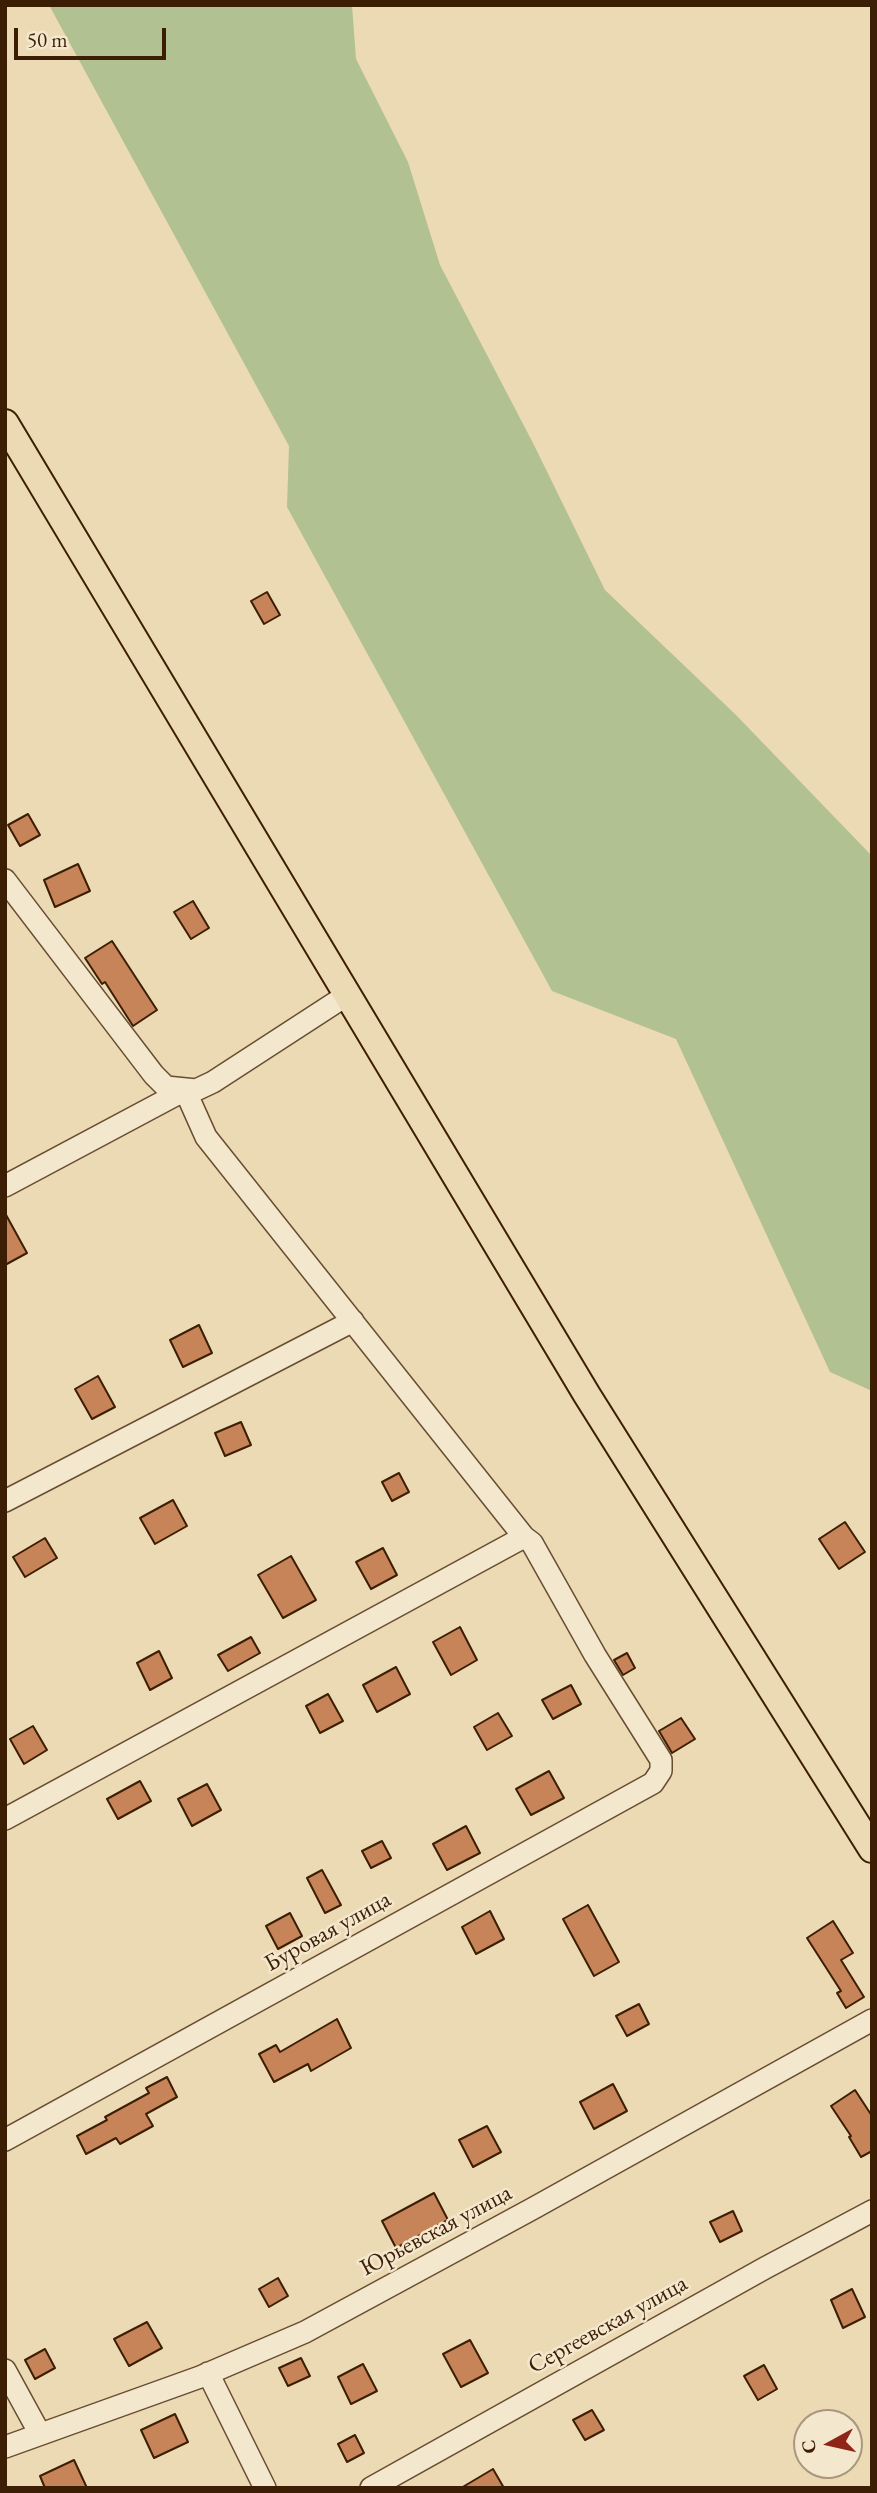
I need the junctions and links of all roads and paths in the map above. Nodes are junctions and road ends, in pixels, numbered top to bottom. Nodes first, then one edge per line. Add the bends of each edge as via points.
1 (5, 423) edge
2 (5, 880) edge
3 (347, 995) junction
4 (185, 1090) junction
5 (5, 1186) edge
6 (353, 1321) junction
7 (5, 1501) edge
8 (524, 1537) junction
9 (5, 1819) edge
10 (872, 1849) edge
11 (872, 2020) edge
12 (5, 2140) edge
13 (872, 2211) edge
14 (5, 2370) edge
15 (208, 2374) junction
16 (40, 2434) junction
17 (5, 2447) edge
18 (265, 2488) edge
19 (371, 2488) edge

1 - 3 main road
2 - 4 street via 154,1075 166,1087
3 - 4 street via 213,1082
3 - 10 main road via 587,1395
4 - 5 street
4 - 6 street via 206,1137
6 - 7 street
6 - 8 street
8 - 9 street
8 - 12 street, Буровая улица via 532,1543 661,1760 661,1771 653,1783
11 - 15 street, Юрьевская улица via 305,2332
13 - 19 street, Сергеевская улица
14 - 16 street
15 - 16 street, Юрьевская улица
15 - 18 street
16 - 17 street, Юрьевская улица

